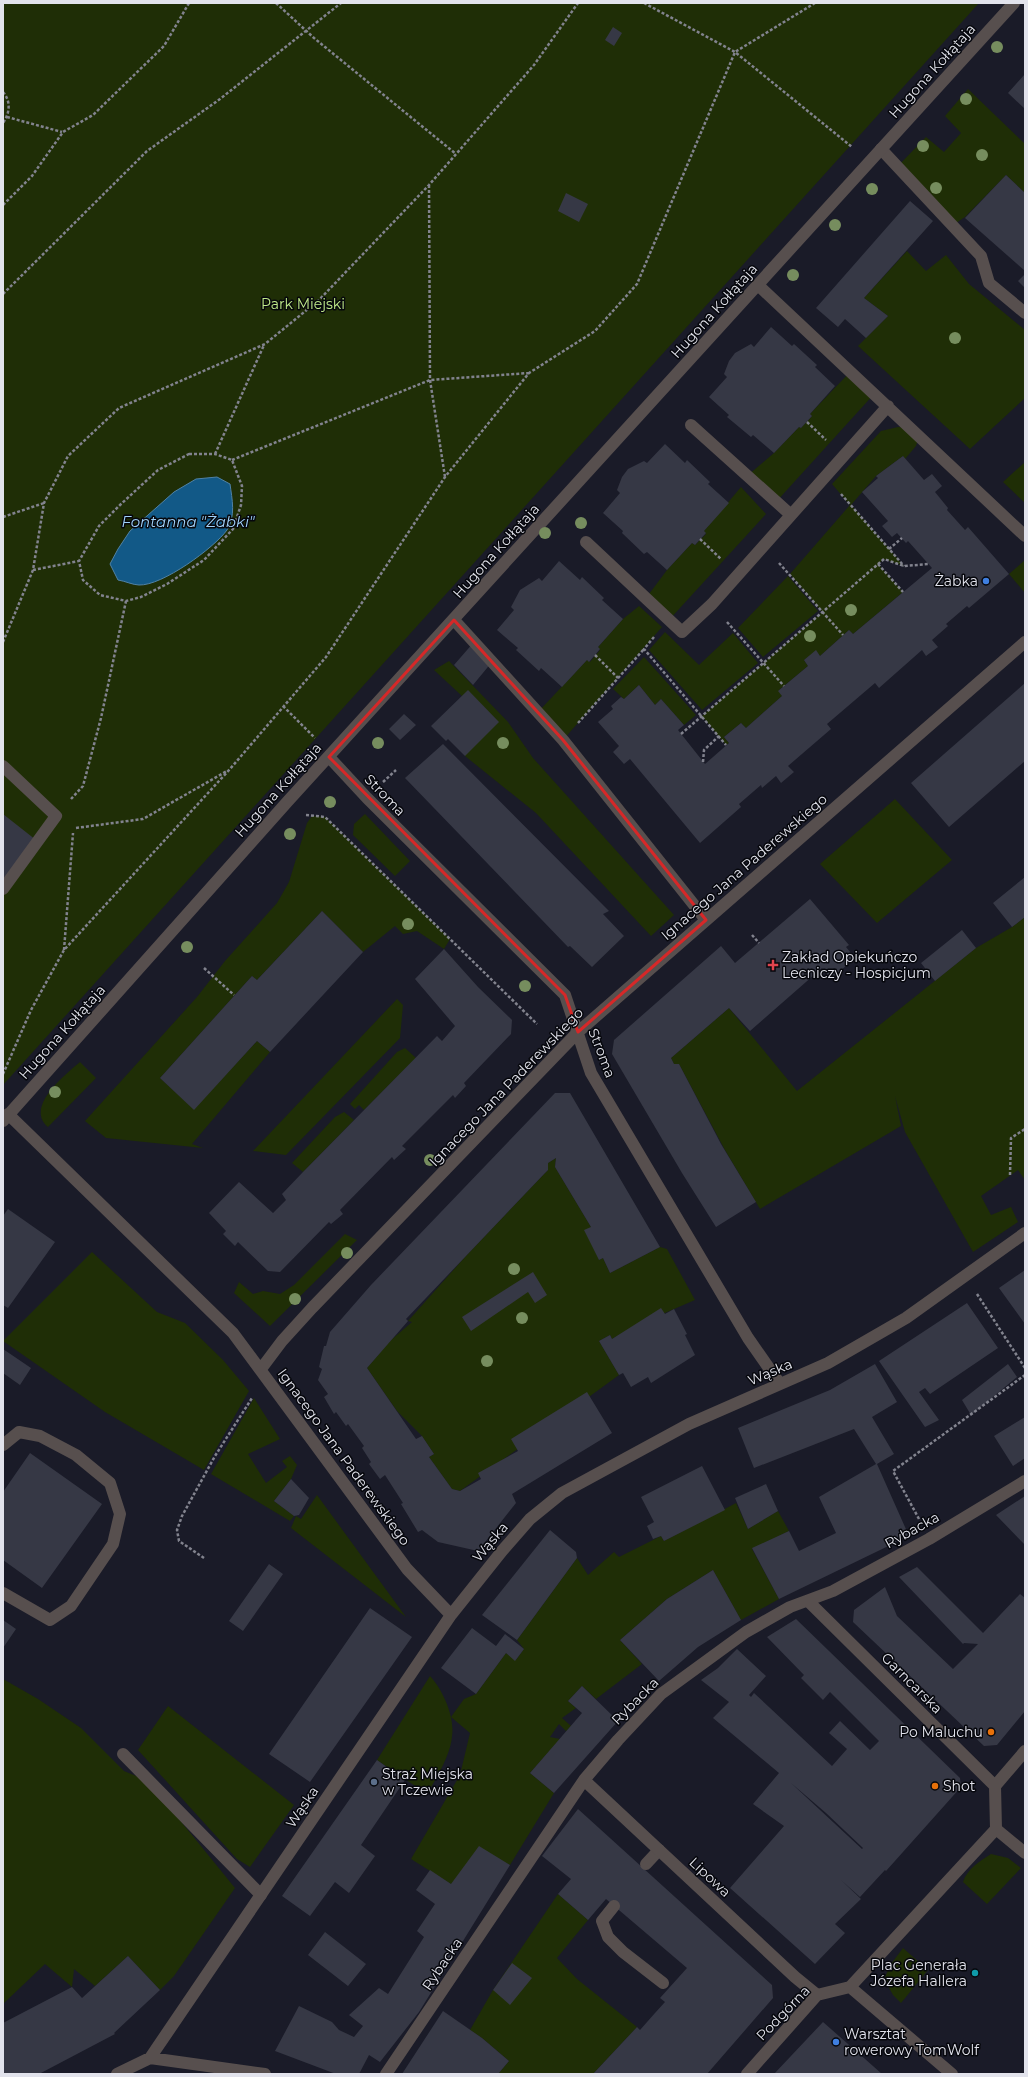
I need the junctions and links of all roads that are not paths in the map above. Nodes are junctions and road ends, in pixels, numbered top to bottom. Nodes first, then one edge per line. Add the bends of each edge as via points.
1 (1014, 3) edge
2 (881, 149) junction
3 (758, 285) junction
4 (1025, 314) edge
5 (888, 406) junction
6 (691, 425) dead end
7 (791, 516) junction
8 (1025, 536) edge
9 (586, 542) dead end
10 (454, 620) junction
11 (1025, 642) edge
12 (329, 757) junction
13 (3, 766) edge
14 (3, 889) edge
15 (706, 920) junction
16 (578, 1032) junction
17 (6, 1117) edge
18 (1025, 1233) edge
19 (261, 1370) junction
20 (780, 1384) junction
21 (3, 1445) edge
22 (1025, 1480) edge
23 (3, 1593) edge
24 (808, 1601) junction
25 (451, 1615) junction
26 (1025, 1751) edge
27 (124, 1754) dead end
28 (584, 1780) junction
29 (995, 1786) junction
30 (996, 1829) junction
31 (659, 1850) junction
32 (1025, 1853) edge
33 (646, 1864) dead end
34 (261, 1895) junction
35 (614, 1906) dead end
36 (663, 1983) dead end
37 (850, 1987) junction
38 (817, 1994) junction
39 (150, 2058) junction
40 (117, 2074) edge
41 (265, 2074) edge
42 (386, 2074) edge
43 (747, 2074) edge
44 (952, 2074) edge

1 - 2 street, Hugona Kołłątaja
2 - 3 street, Hugona Kołłątaja
2 - 4 street via 981,256 989,283
3 - 5 street
3 - 10 street, Hugona Kołłątaja
5 - 7 street
5 - 8 street
6 - 7 street
7 - 9 street via 712,604 682,632
10 - 12 street, Hugona Kołłątaja
10 - 15 street via 563,740
11 - 15 street, Ignacego Jana Paderewskiego
12 - 16 street, Stroma via 565,995
12 - 17 street, Hugona Kołłątaja
13 - 14 street via 56,816
15 - 16 street, Ignacego Jana Paderewskiego
16 - 19 street, Ignacego Jana Paderewskiego via 307,1313
16 - 20 street, Stroma via 591,1073 748,1338
17 - 19 street via 233,1333
18 - 20 street, Wąska via 906,1318 828,1363
19 - 25 street, Ignacego Jana Paderewskiego via 407,1569
20 - 25 street, Wąska via 689,1424 562,1493 530,1519
21 - 23 street via 19,1432 40,1436 76,1456 110,1483 120,1514 113,1544 71,1606 50,1620
22 - 24 street, Rybacka via 929,1538 833,1591
24 - 28 street, Rybacka via 790,1607 746,1632 661,1694
24 - 29 street, Garncarska
25 - 34 street, Wąska
26 - 29 street
27 - 34 street
28 - 31 street, Lipowa
28 - 42 street, Rybacka
29 - 30 street
30 - 32 street
30 - 37 street
31 - 33 street
31 - 38 street, Lipowa via 795,1977
34 - 39 street, Wąska
35 - 36 street via 602,1922 608,1937
37 - 38 street, Podgórna
37 - 44 street
38 - 43 street, Podgórna
39 - 40 street
39 - 41 street

